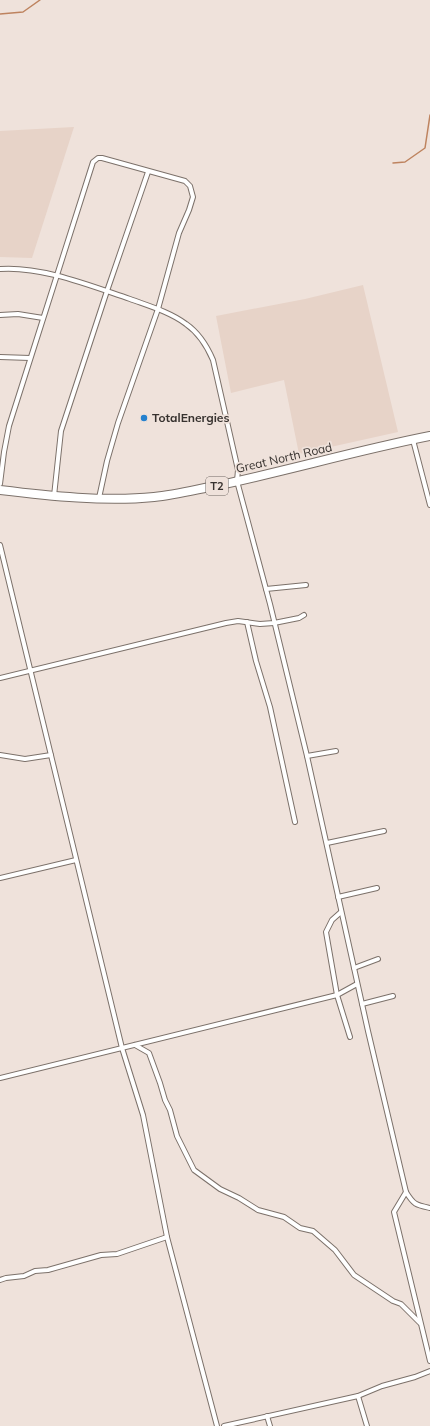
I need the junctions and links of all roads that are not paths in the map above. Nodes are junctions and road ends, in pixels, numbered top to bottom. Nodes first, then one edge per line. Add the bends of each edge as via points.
1 (148, 172) junction
2 (0, 269) edge
3 (57, 276) junction
4 (106, 291) junction
5 (158, 309) junction
6 (0, 315) edge
7 (43, 318) junction
8 (0, 357) edge
9 (30, 358) junction
10 (430, 436) edge
11 (413, 440) junction
12 (1, 464) edge
13 (237, 482) junction
14 (0, 484) edge
15 (0, 490) edge
16 (54, 496) junction
17 (99, 498) junction
18 (430, 505) edge
19 (0, 545) edge
20 (306, 585) dead end
21 (266, 589) junction
22 (304, 615) dead end
23 (247, 622) junction
24 (274, 623) junction
25 (30, 671) junction
26 (0, 678) edge
27 (336, 751) dead end
28 (0, 755) edge
29 (51, 755) junction
30 (307, 756) junction
31 (296, 822) dead end
32 (384, 831) dead end
33 (327, 843) junction
34 (76, 860) junction
35 (0, 878) edge
36 (377, 888) dead end
37 (338, 897) junction
38 (341, 912) junction
39 (378, 959) dead end
40 (354, 968) junction
41 (357, 984) junction
42 (337, 995) junction
43 (393, 996) dead end
44 (362, 1004) junction
45 (350, 1037) dead end
46 (135, 1045) junction
47 (122, 1048) junction
48 (0, 1078) edge
49 (406, 1192) junction
50 (430, 1208) edge
51 (167, 1237) junction
52 (0, 1280) edge
53 (420, 1323) junction
54 (430, 1361) edge
55 (430, 1371) edge
56 (358, 1396) junction
57 (267, 1416) junction
58 (216, 1426) edge
59 (224, 1426) edge
60 (270, 1426) edge
61 (367, 1426) edge

1 - 3 street via 102,158 93,162
1 - 4 street
1 - 5 street via 185,181 190,186 193,197 179,233
2 - 3 street via 11,268
3 - 4 street
3 - 7 street
4 - 5 street
4 - 16 street via 61,431
5 - 13 street via 186,323 208,348 238,470
5 - 17 street via 118,423
6 - 7 street via 18,314
7 - 9 street
8 - 9 street
9 - 12 street via 9,426
10 - 11 highway, Great North Road / T2
11 - 13 highway, Great North Road / T2
11 - 18 street
12 - 14 street
13 - 17 highway, Great North Road / T2 via 154,497
13 - 21 street
15 - 16 highway, Great North Road / T2
16 - 17 highway, Great North Road / T2
19 - 25 street
20 - 21 street
21 - 24 street
22 - 24 street
23 - 24 street
23 - 25 street via 226,623
23 - 31 street via 270,706
24 - 30 street
25 - 26 street
25 - 29 street
27 - 30 street
28 - 29 street via 25,759
29 - 34 street
30 - 33 street
32 - 33 street
33 - 37 street
34 - 35 street
34 - 47 street
36 - 37 street
37 - 38 street
38 - 40 street
38 - 42 street via 332,920 326,932
39 - 40 street
40 - 41 street
41 - 42 street
41 - 44 street
42 - 45 street
42 - 46 street
43 - 44 street
44 - 49 street
46 - 47 street
46 - 53 street via 148,1053 178,1136 194,1170 220,1189 258,1210 284,1216 300,1228 313,1231 335,1250 354,1275 401,1304
47 - 48 street
47 - 51 street via 143,1115
49 - 50 street via 412,1202
49 - 53 street via 394,1212
51 - 52 street via 117,1254
51 - 58 street
53 - 54 street
55 - 56 street
56 - 57 street
56 - 61 street
57 - 59 street
57 - 60 street

